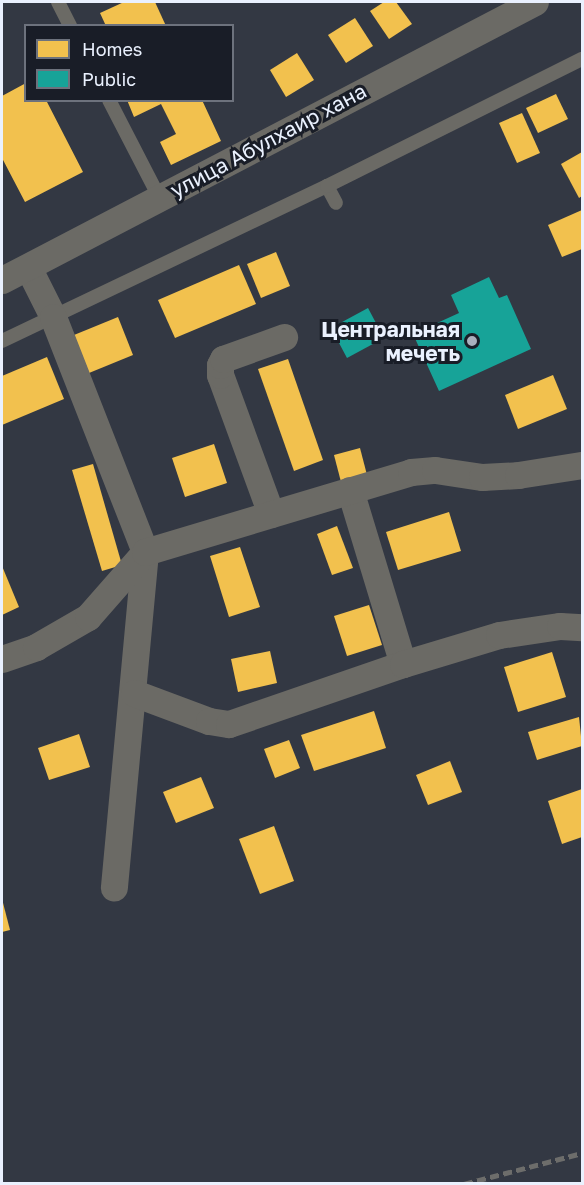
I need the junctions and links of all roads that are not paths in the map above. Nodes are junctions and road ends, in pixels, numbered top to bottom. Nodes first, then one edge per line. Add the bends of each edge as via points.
1 (58, 2) edge
2 (535, 2) edge
3 (69, 24) edge
4 (582, 59) edge
5 (110, 102) edge
6 (327, 186) junction
7 (159, 197) junction
8 (336, 203) dead end
9 (28, 267) junction
10 (2, 280) edge
11 (52, 317) junction
12 (284, 337) dead end
13 (2, 341) edge
14 (582, 465) edge
15 (350, 490) junction
16 (271, 514) junction
17 (145, 552) junction
18 (582, 627) edge
19 (2, 659) edge
20 (403, 664) junction
21 (134, 693) junction
22 (114, 888) dead end

1 - 3 lane
2 - 7 street, улица Абулхаир хана
4 - 6 lane
5 - 7 lane
6 - 8 lane
6 - 11 lane
7 - 9 street, улица Абулхаир хана
9 - 10 street, улица Абулхаир хана
9 - 11 street
11 - 13 lane
11 - 17 street
12 - 16 street via 223,359 220,365 220,375
14 - 15 street via 482,477 435,470 411,472
15 - 16 street
15 - 20 street
16 - 17 street
17 - 19 street via 88,616 36,647
17 - 21 street
18 - 20 street via 530,629
20 - 21 street via 229,724 209,722
21 - 22 street

